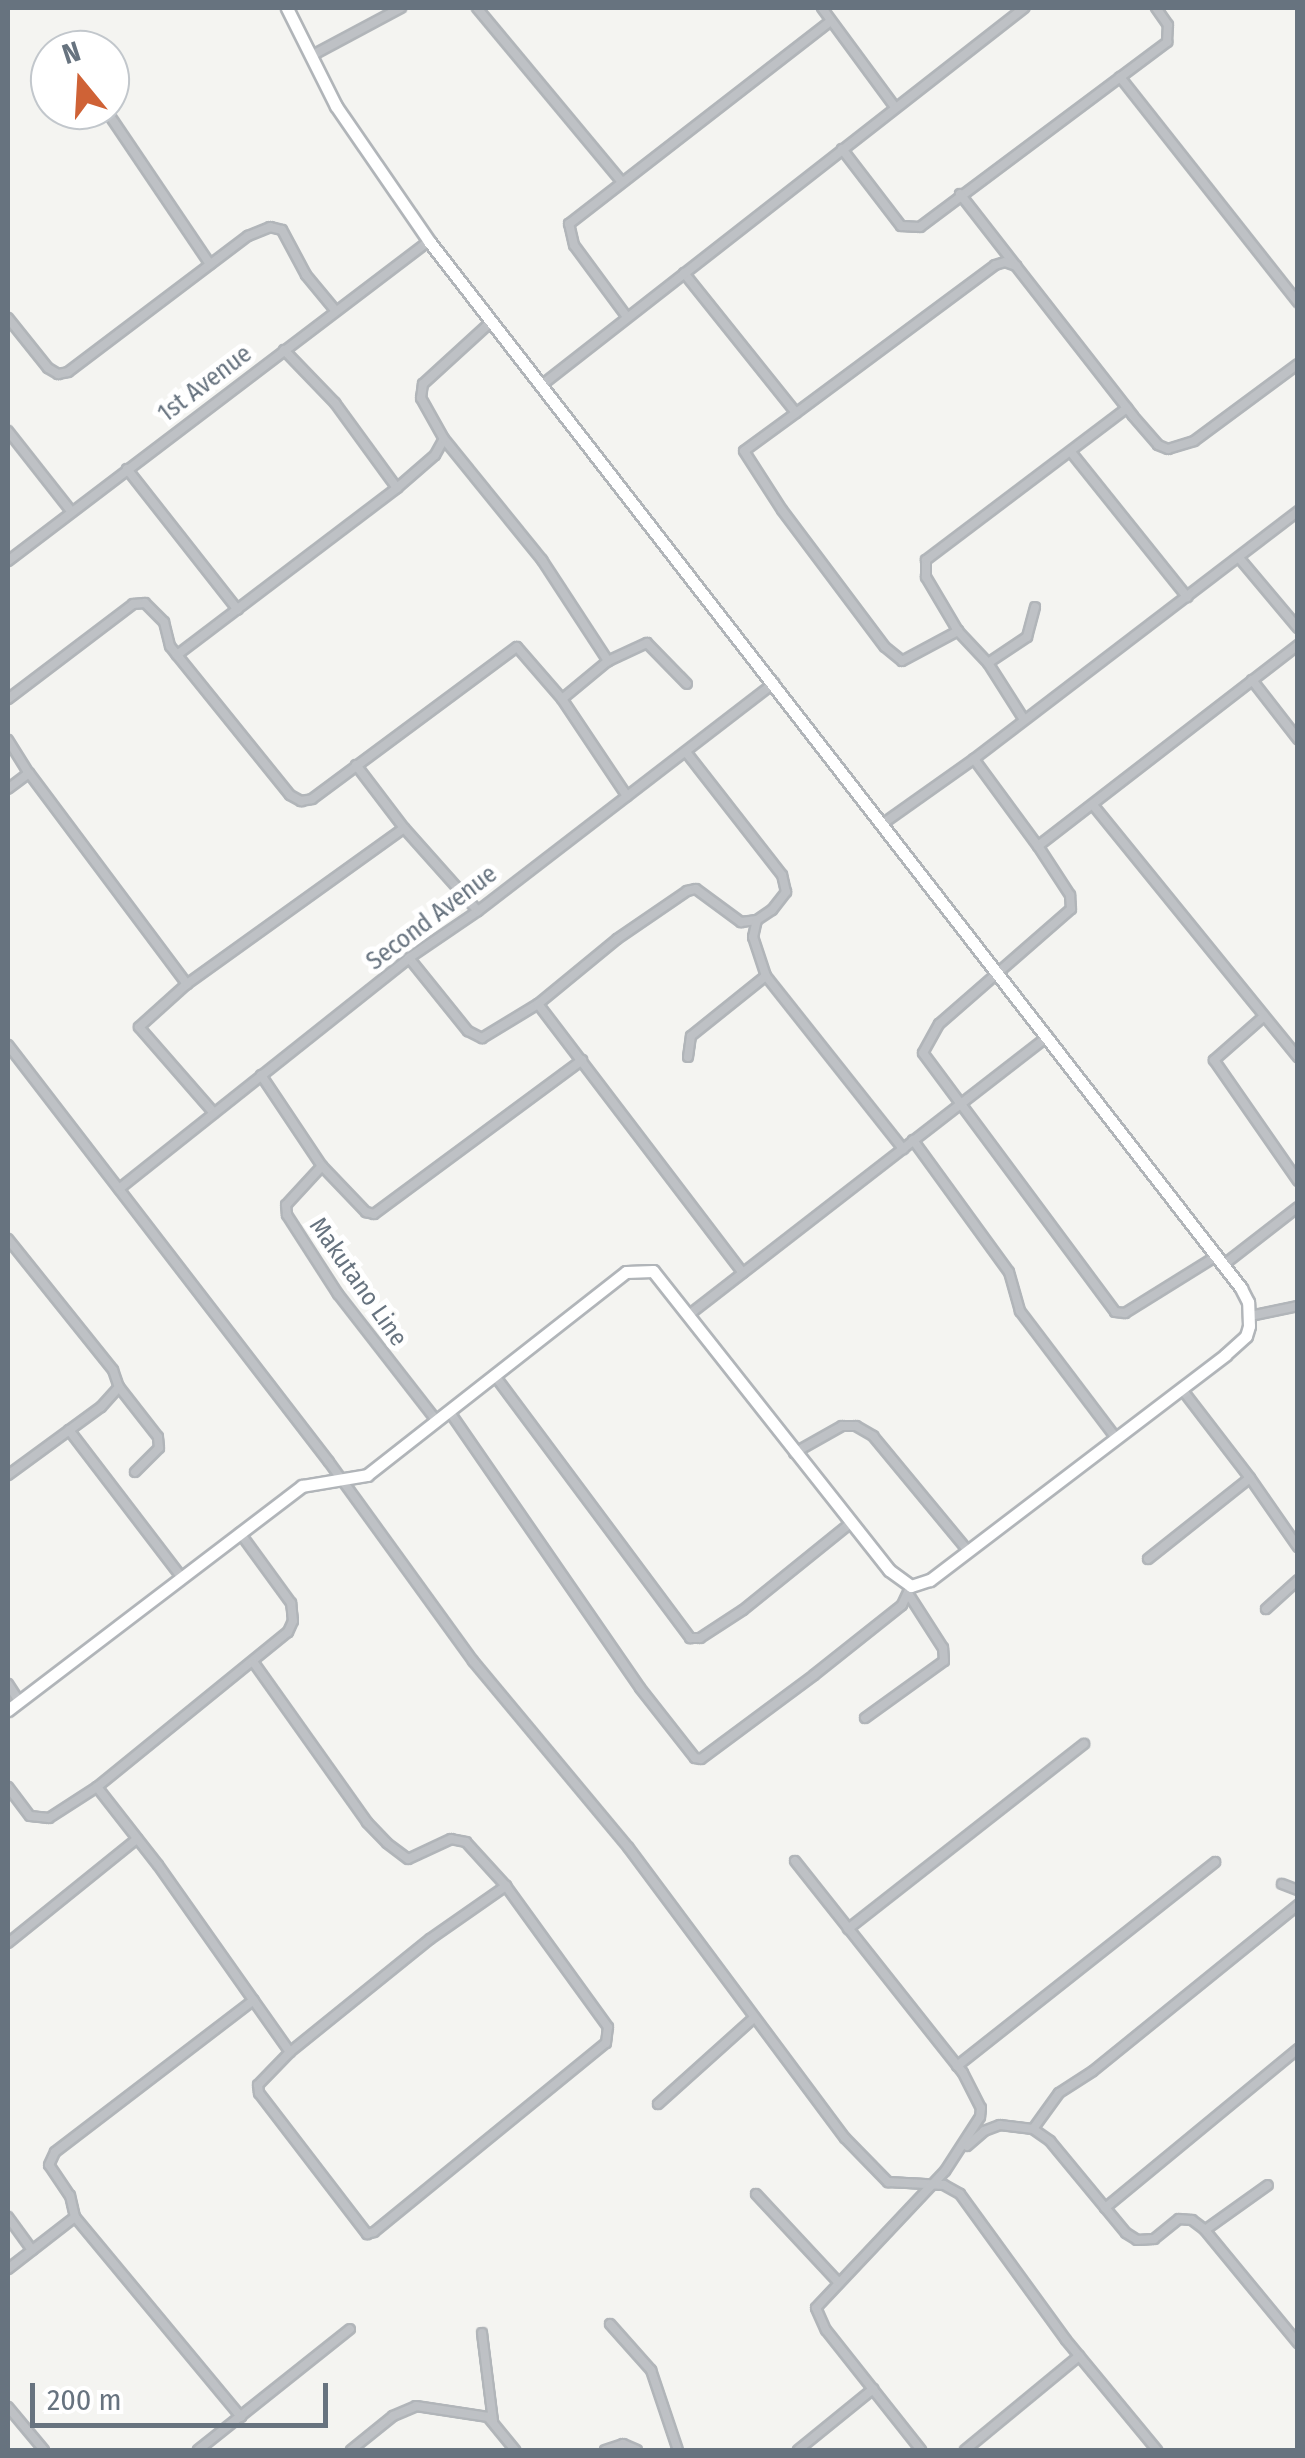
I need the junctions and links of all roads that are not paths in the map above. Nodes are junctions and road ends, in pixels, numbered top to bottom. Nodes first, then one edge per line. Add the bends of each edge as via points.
1 (287, 8) edge
2 (401, 8) edge
3 (477, 8) edge
4 (822, 8) edge
5 (1024, 8) edge
6 (1156, 8) edge
7 (831, 21) junction
8 (311, 56) junction
9 (1120, 77) junction
10 (895, 107) junction
11 (120, 130) edge
12 (842, 149) junction
13 (622, 181) junction
14 (960, 194) junction
15 (428, 241) junction
16 (210, 264) junction
17 (1016, 266) junction
18 (684, 273) junction
19 (1298, 302) edge
20 (335, 310) junction
21 (627, 317) junction
22 (8, 318) edge
23 (492, 321) junction
24 (11, 331) edge
25 (284, 350) junction
26 (1298, 364) edge
27 (543, 384) junction
28 (1126, 408) junction
29 (796, 412) junction
30 (8, 431) edge
31 (444, 440) junction
32 (1071, 452) junction
33 (127, 469) junction
34 (398, 488) junction
35 (71, 511) junction
36 (1298, 511) edge
37 (1240, 558) junction
38 (8, 560) edge
39 (1187, 597) junction
40 (1035, 607) dead end
41 (238, 610) junction
42 (1298, 628) edge
43 (958, 631) junction
44 (1298, 645) edge
45 (178, 654) junction
46 (608, 661) junction
47 (988, 664) junction
48 (1252, 680) junction
49 (687, 684) dead end
50 (774, 684) junction
51 (8, 699) edge
52 (562, 699) junction
53 (1023, 718) junction
54 (1298, 739) edge
55 (8, 740) edge
56 (686, 752) junction
57 (974, 759) junction
58 (356, 765) junction
59 (28, 772) junction
60 (8, 789) edge
61 (627, 796) junction
62 (1093, 805) junction
63 (881, 825) junction
64 (404, 828) junction
65 (1038, 846) junction
66 (478, 911) junction
67 (756, 920) junction
68 (409, 958) junction
69 (996, 972) junction
70 (766, 976) junction
71 (186, 984) junction
72 (538, 1004) junction
73 (1262, 1018) junction
74 (1048, 1036) junction
75 (8, 1045) edge
76 (688, 1057) dead end
77 (1298, 1058) edge
78 (582, 1060) junction
79 (261, 1076) junction
80 (962, 1104) junction
81 (214, 1113) junction
82 (913, 1140) junction
83 (903, 1148) junction
84 (322, 1166) junction
85 (1298, 1181) edge
86 (119, 1190) junction
87 (1298, 1207) edge
88 (8, 1239) edge
89 (1219, 1262) junction
90 (743, 1273) junction
91 (1298, 1306) edge
92 (690, 1314) junction
93 (1250, 1316) junction
94 (495, 1376) junction
95 (118, 1387) junction
96 (1182, 1388) junction
97 (449, 1412) junction
98 (437, 1422) junction
99 (69, 1430) junction
100 (1116, 1438) junction
101 (794, 1453) junction
102 (135, 1472) dead end
103 (8, 1474) edge
104 (1250, 1478) junction
105 (339, 1480) junction
106 (851, 1523) junction
107 (240, 1534) junction
108 (1298, 1547) edge
109 (968, 1551) junction
110 (1148, 1559) dead end
111 (182, 1578) junction
112 (1298, 1580) edge
113 (910, 1591) junction
114 (1266, 1609) dead end
115 (254, 1663) junction
116 (8, 1684) edge
117 (18, 1701) junction
118 (8, 1710) edge
119 (865, 1718) dead end
120 (1084, 1744) dead end
121 (97, 1786) junction
122 (8, 1787) edge
123 (137, 1839) junction
124 (795, 1861) dead end
125 (1215, 1862) dead end
126 (1282, 1884) dead end
127 (506, 1886) junction
128 (1298, 1890) edge
129 (1298, 1905) edge
130 (848, 1929) junction
131 (8, 1943) edge
132 (254, 2000) junction
133 (754, 2018) junction
134 (1298, 2049) edge
135 (290, 2052) junction
136 (957, 2066) junction
137 (658, 2104) dead end
138 (1032, 2128) junction
139 (957, 2156) junction
140 (927, 2186) junction
141 (1268, 2186) dead end
142 (756, 2194) dead end
143 (1106, 2208) junction
144 (76, 2216) junction
145 (8, 2217) edge
146 (1205, 2230) junction
147 (32, 2250) junction
148 (8, 2269) edge
149 (838, 2282) junction
150 (610, 2324) dead end
151 (350, 2329) dead end
152 (482, 2333) dead end
153 (1298, 2343) edge
154 (1079, 2356) junction
155 (873, 2389) junction
156 (8, 2407) edge
157 (241, 2417) junction
158 (493, 2421) junction
159 (44, 2450) edge
160 (198, 2450) edge
161 (352, 2450) edge
162 (515, 2450) edge
163 (606, 2450) edge
164 (638, 2450) edge
165 (678, 2450) edge
166 (798, 2450) edge
167 (921, 2450) edge
168 (965, 2450) edge
169 (1157, 2450) edge

1 - 8 street
2 - 8 street
3 - 13 street
4 - 7 street
5 - 10 street
6 - 9 street via 1168,25 1167,42
7 - 10 street
7 - 13 street
8 - 15 street via 346,122
9 - 14 street
9 - 19 street
10 - 12 street
11 - 16 street
12 - 14 street via 901,226 911,230
12 - 18 street
13 - 21 street via 578,214 568,234
14 - 17 street
15 - 20 street, 1st Avenue
15 - 23 street
16 - 20 street via 258,230 282,230
16 - 24 street via 68,372 48,368
17 - 28 street
17 - 29 street via 995,265
18 - 21 street
18 - 29 street
20 - 25 street, 1st Avenue
21 - 27 street
22 - 24 street
23 - 27 street
23 - 31 street via 421,390
25 - 33 street, 1st Avenue
25 - 34 street via 335,403
26 - 28 street via 1179,447 1158,445
27 - 50 street
28 - 32 street
29 - 43 street via 744,451 782,510 885,648 902,661
30 - 35 street
31 - 34 street
31 - 46 street via 542,560
32 - 39 street
32 - 43 street via 926,560 926,577
33 - 35 street, 1st Avenue
33 - 41 street
34 - 41 street
35 - 38 street, 1st Avenue
36 - 37 street
37 - 39 street
37 - 42 street
39 - 53 street
40 - 47 street via 1027,636
41 - 45 street
43 - 47 street
44 - 48 street
45 - 51 street via 164,622 145,603 134,604
45 - 58 street via 290,796 312,798
46 - 49 street via 652,644
46 - 52 street
47 - 53 street
48 - 54 street
48 - 62 street
50 - 56 street, Second Avenue
50 - 63 street
52 - 58 street via 522,649 512,648
52 - 61 street
53 - 57 street
55 - 59 street
56 - 61 street, Second Avenue
56 - 67 street via 782,875 782,900
57 - 63 street
57 - 65 street
58 - 64 street
59 - 60 street
59 - 71 street
61 - 66 street, Second Avenue
62 - 65 street
62 - 73 street
63 - 69 street
64 - 66 street
64 - 71 street
65 - 69 street via 1070,896 1071,909
66 - 68 street, Second Avenue
67 - 70 street via 753,937
67 - 72 street via 741,922 704,894 686,891
68 - 72 street via 477,1037 490,1037
68 - 79 street, Second Avenue
69 - 74 street
69 - 80 street via 924,1046 928,1065
70 - 76 street via 691,1036
70 - 83 street
71 - 81 street via 139,1028
72 - 78 street
73 - 77 street
73 - 85 street via 1214,1060
74 - 80 street
74 - 89 street
75 - 86 street
78 - 84 street via 374,1214
78 - 90 street
79 - 81 street, Second Avenue
79 - 84 street
80 - 82 street
80 - 89 street via 1118,1314
81 - 86 street, Second Avenue
82 - 83 street
82 - 100 street via 1009,1272 1020,1312
83 - 90 street
84 - 98 street, Makutano Line via 286,1205 287,1215 338,1294
86 - 105 street
87 - 89 street
88 - 95 street via 113,1370
89 - 93 street via 1241,1288
90 - 92 street
91 - 93 street
92 - 94 street via 653,1271 626,1272
92 - 101 street
93 - 96 street via 1246,1336
94 - 97 street
94 - 106 street via 690,1638 743,1610
95 - 99 street
95 - 102 street via 158,1437 159,1448
96 - 100 street
96 - 104 street
97 - 98 street
97 - 113 street via 696,1758 788,1695
98 - 105 street via 367,1475
99 - 103 street
99 - 111 street
100 - 109 street
101 - 106 street
101 - 109 street via 842,1426 856,1426 873,1436
104 - 108 street
104 - 110 street
105 - 107 street via 302,1486
105 - 133 street
106 - 113 street
107 - 111 street
107 - 115 street via 294,1614 288,1632
109 - 113 street
111 - 117 street
112 - 114 street
113 - 119 street via 944,1661
115 - 121 street
115 - 127 street via 367,1822 402,1859 460,1839
116 - 117 street
117 - 118 street
120 - 130 street
121 - 122 street via 40,1820
121 - 123 street
123 - 131 street
123 - 132 street
124 - 130 street
125 - 136 street
126 - 128 street
127 - 135 street
127 - 135 street via 608,2026 606,2043 374,2232 367,2234 258,2093
129 - 138 street via 1059,2093
130 - 136 street
132 - 135 street
132 - 144 street via 55,2152 50,2165
133 - 137 street
133 - 140 street via 875,2171 888,2182
134 - 143 street
136 - 139 street via 981,2108
138 - 139 street via 984,2131
138 - 143 street
139 - 140 street
140 - 149 street
140 - 154 street via 960,2194
141 - 146 street
142 - 149 street
143 - 146 street via 1137,2240 1154,2239 1179,2219
144 - 147 street
144 - 157 street
145 - 147 street
146 - 153 street
147 - 148 street
149 - 155 street via 820,2300 818,2316
150 - 165 street via 651,2370
151 - 157 street
152 - 158 street
154 - 168 street
154 - 169 street
155 - 166 street
155 - 167 street
156 - 159 street
157 - 160 street
158 - 161 street via 411,2406
158 - 162 street
163 - 164 street via 623,2444

